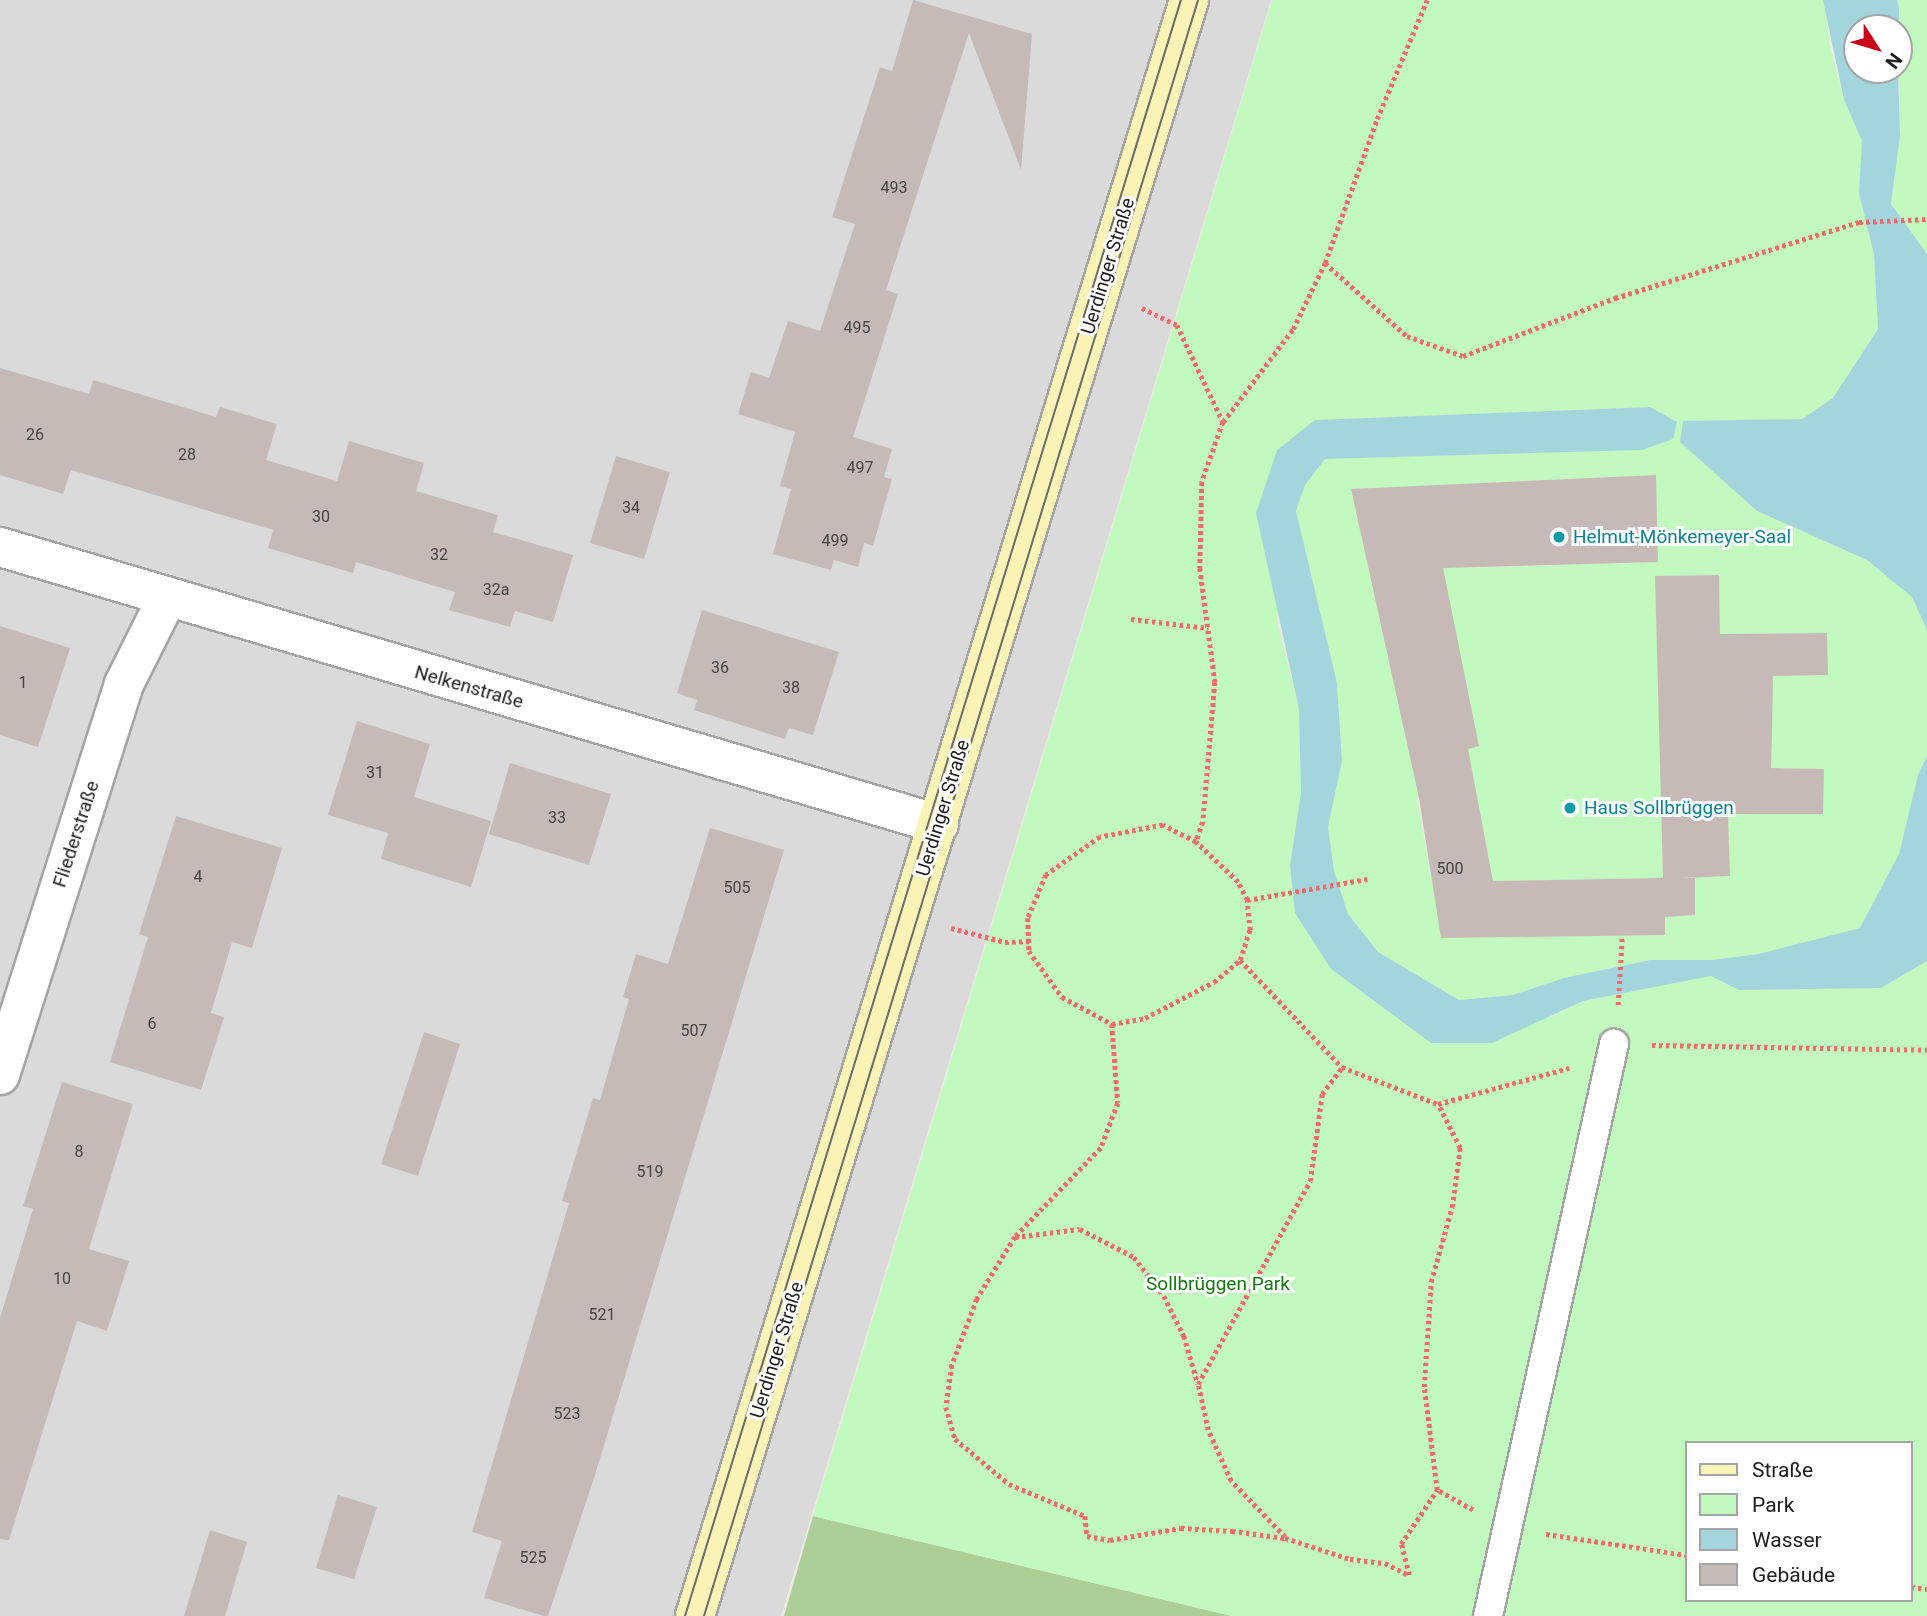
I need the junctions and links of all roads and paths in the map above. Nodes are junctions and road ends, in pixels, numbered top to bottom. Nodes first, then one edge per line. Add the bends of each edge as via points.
1 (1189, 0) edge
2 (1427, 0) edge
3 (1927, 219) edge
4 (1325, 263) junction
5 (1100, 288) junction
6 (1223, 422) junction
7 (0, 547) edge
8 (167, 598) junction
9 (1131, 619) dead end
10 (1208, 628) junction
11 (939, 824) junction
12 (1196, 842) junction
13 (1367, 879) dead end
14 (1247, 900) junction
15 (910, 918) junction
16 (1622, 936) dead end
17 (1029, 941) junction
18 (1240, 960) junction
19 (1618, 1012) dead end
20 (1112, 1024) junction
21 (1614, 1044) junction
22 (1927, 1050) edge
23 (1342, 1067) junction
24 (0, 1075) edge
25 (1438, 1104) junction
26 (1015, 1237) junction
27 (1198, 1384) junction
28 (1437, 1490) junction
29 (1506, 1528) junction
30 (1285, 1538) junction
31 (1686, 1555) edge
32 (695, 1616) edge
33 (1488, 1616) edge

1 - 5 main road, Uerdinger Straße
2 - 4 path via 1377,119
3 - 4 path via 1859,222 1615,298 1463,356 1407,336
4 - 6 path via 1293,330
5 - 6 path via 1177,325
5 - 11 main road, Uerdinger Straße
6 - 10 path via 1202,482 1200,568
7 - 8 street, Nelkenstraße
8 - 11 street, Nelkenstraße
8 - 24 street, Fliederstraße via 124,684
9 - 10 path
10 - 12 path via 1215,682 1203,822
11 - 15 main road, Uerdinger Straße
12 - 14 path via 1238,882
12 - 17 path via 1163,825 1100,837 1046,875 1028,918
13 - 14 path
14 - 18 path via 1250,930
15 - 17 path via 1006,942
15 - 32 main road, Uerdinger Straße
16 - 19 path
17 - 20 path via 1029,951 1062,997
18 - 20 path via 1179,1002 1145,1018
18 - 23 path
20 - 26 path via 1118,1103 1101,1148
21 - 22 path
21 - 25 path via 1561,1072
21 - 29 lane
23 - 25 path
23 - 27 path via 1322,1094 1310,1181
25 - 28 path via 1460,1148 1452,1207 1431,1282 1424,1387
26 - 27 path via 1080,1229 1134,1257 1164,1296 1184,1336
26 - 30 path via 977,1300 952,1365 946,1407 955,1439 1009,1485 1084,1516 1087,1536 1110,1540 1181,1528
27 - 30 path via 1208,1430 1231,1482
28 - 29 path
28 - 30 path via 1401,1544 1409,1575 1385,1563 1350,1559
29 - 31 path
29 - 33 lane

